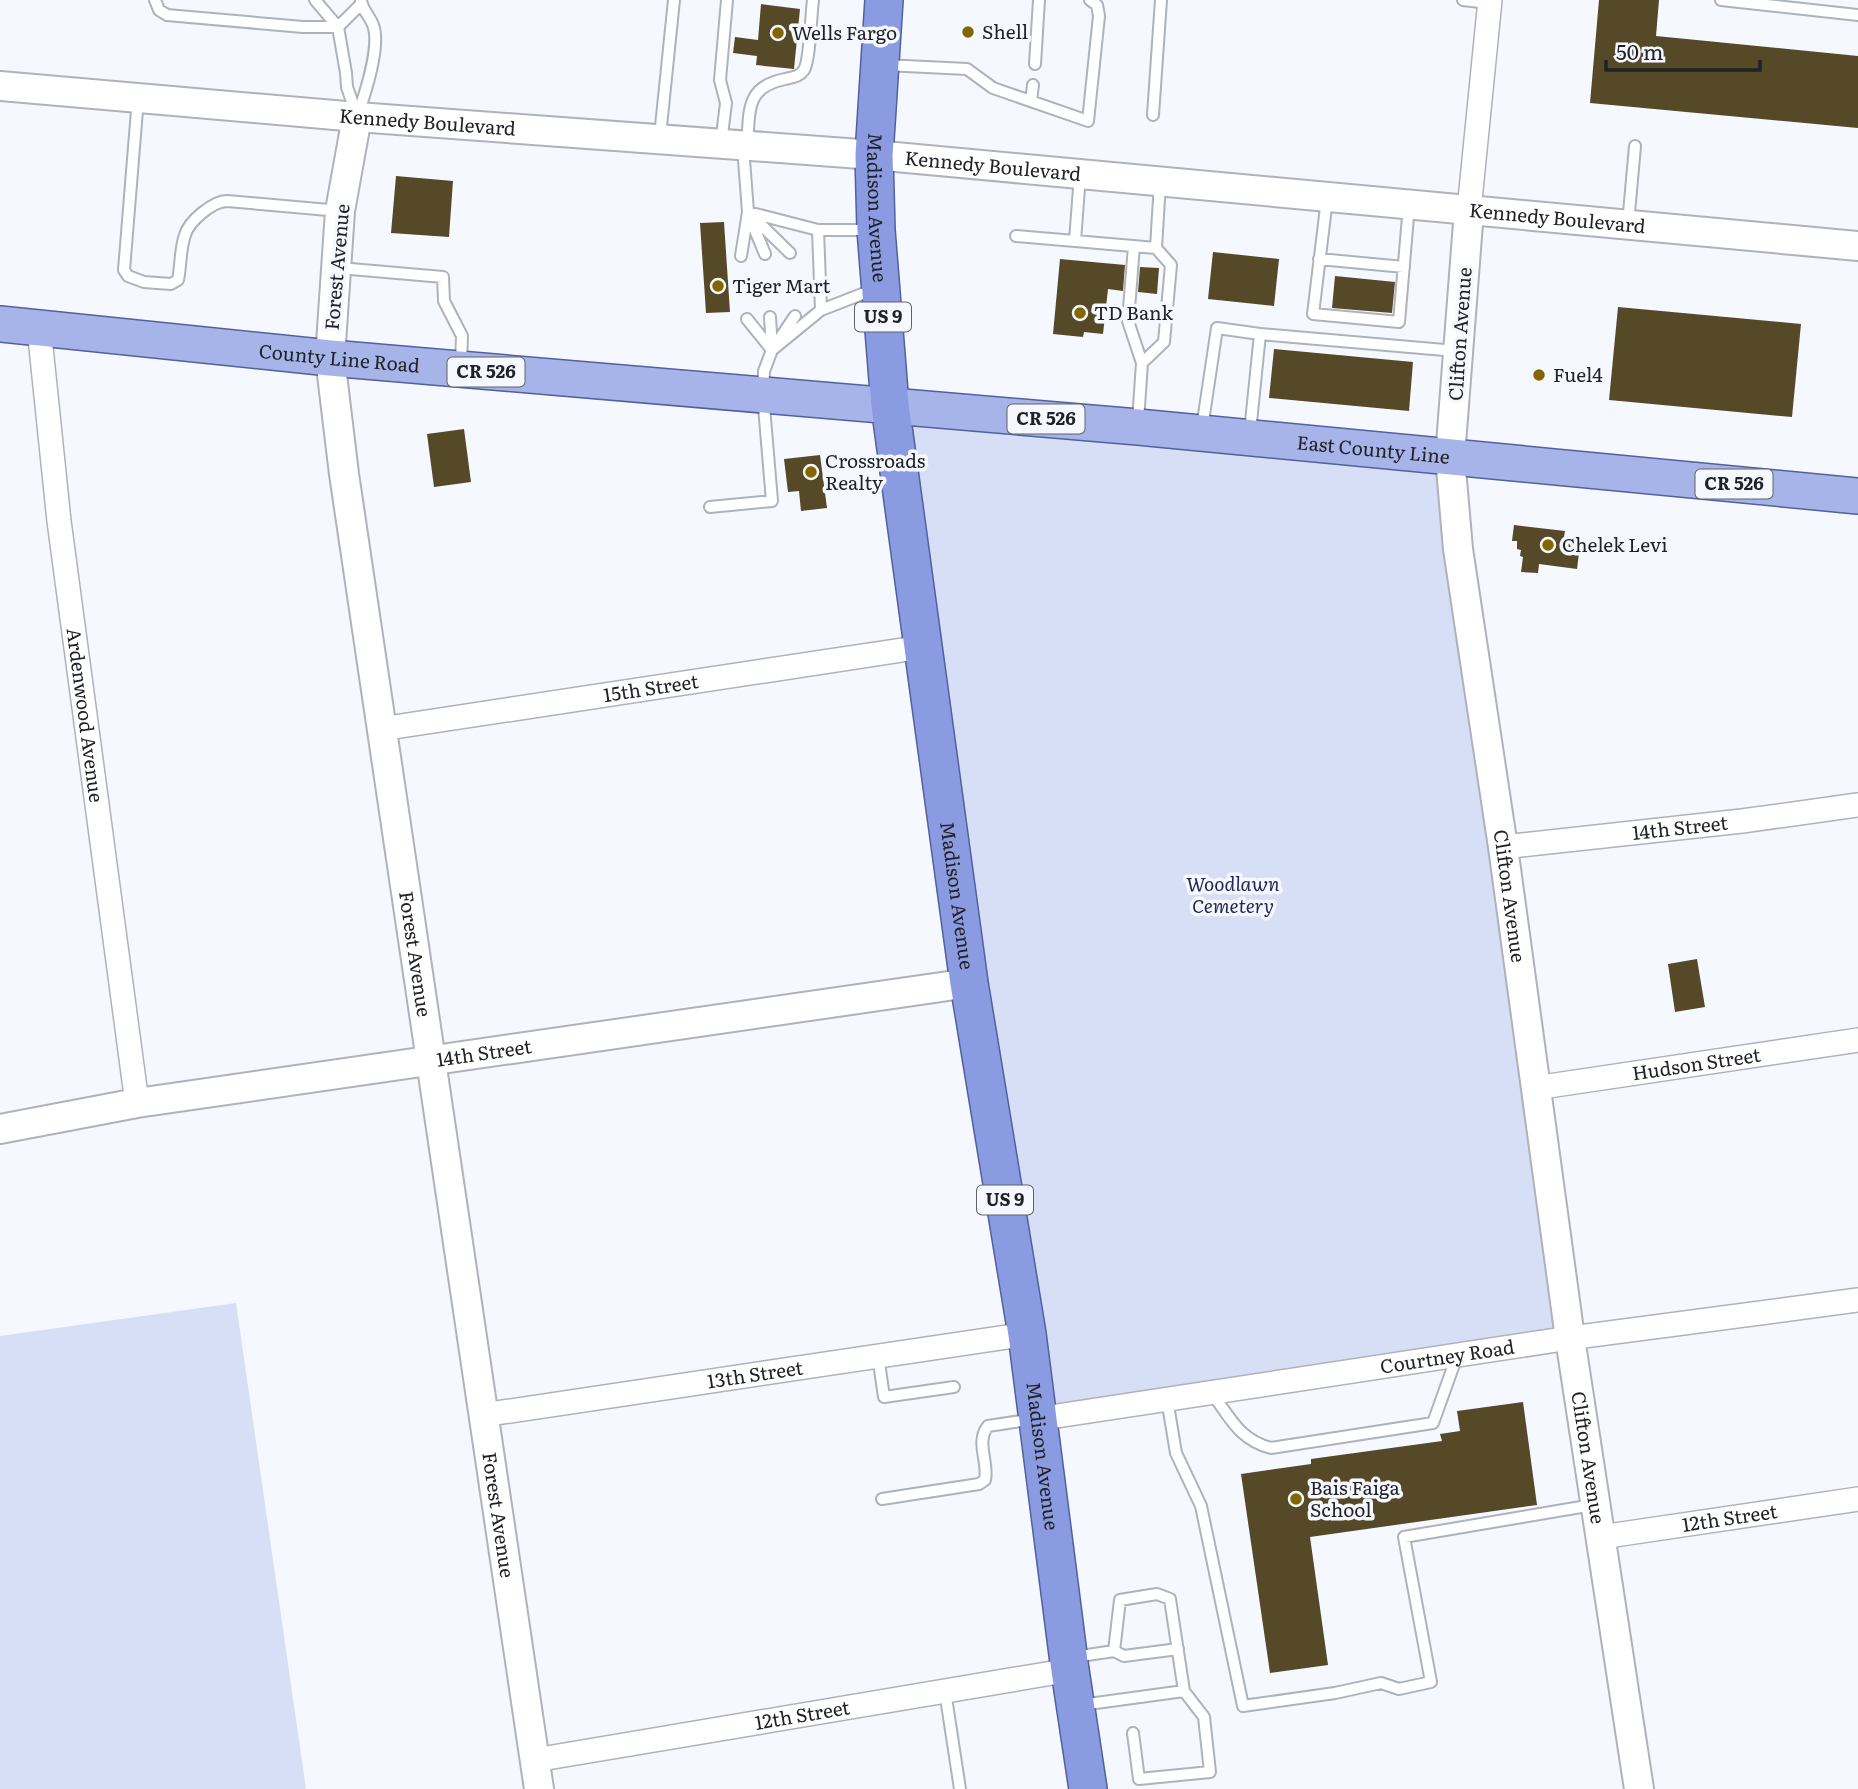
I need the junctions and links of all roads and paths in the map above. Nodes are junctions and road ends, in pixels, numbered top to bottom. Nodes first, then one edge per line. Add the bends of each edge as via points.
1 (155, 0) edge
2 (315, 0) edge
3 (674, 0) edge
4 (727, 0) edge
5 (813, 0) edge
6 (884, 0) edge
7 (1039, 0) edge
8 (1090, 0) edge
9 (1161, 0) edge
10 (1463, 0) edge
11 (1721, 0) edge
12 (361, 2) edge
13 (1490, 2) edge
14 (1858, 15) edge
15 (338, 27) junction
16 (1035, 64) dead end
17 (879, 65) junction
18 (1033, 85) dead end
19 (0, 86) edge
20 (138, 98) junction
21 (1031, 101) junction
22 (1153, 115) dead end
23 (357, 117) junction
24 (660, 141) junction
25 (737, 144) junction
26 (1634, 146) dead end
27 (874, 155) junction
28 (1080, 175) junction
29 (1160, 183) junction
30 (1327, 196) junction
31 (1410, 204) junction
32 (1469, 210) junction
33 (340, 211) junction
34 (748, 212) junction
35 (1628, 224) junction
36 (876, 229) junction
37 (818, 230) junction
38 (1016, 236) dead end
39 (1075, 241) junction
40 (1134, 246) junction
41 (1858, 246) edge
42 (1156, 248) junction
43 (790, 253) dead end
44 (765, 254) dead end
45 (741, 256) dead end
46 (1319, 259) junction
47 (336, 267) junction
48 (1404, 267) junction
49 (881, 286) junction
50 (821, 310) junction
51 (795, 316) dead end
52 (770, 317) dead end
53 (747, 319) dead end
54 (0, 324) edge
55 (39, 328) junction
56 (1260, 334) junction
57 (772, 350) junction
58 (1458, 351) junction
59 (330, 358) junction
60 (1142, 363) junction
61 (461, 369) junction
62 (763, 395) junction
63 (890, 405) junction
64 (1138, 427) junction
65 (1201, 433) junction
66 (1250, 438) junction
67 (1450, 457) junction
68 (1858, 496) edge
69 (710, 507) dead end
70 (922, 647) junction
71 (381, 729) junction
72 (1858, 805) edge
73 (1503, 848) junction
74 (969, 983) junction
75 (1858, 1040) edge
76 (430, 1061) junction
77 (1535, 1088) junction
78 (136, 1103) junction
79 (0, 1129) edge
80 (1858, 1300) edge
81 (1027, 1334) junction
82 (1570, 1338) junction
83 (1458, 1355) junction
84 (878, 1356) junction
85 (954, 1387) dead end
86 (1211, 1392) junction
87 (1167, 1399) junction
88 (483, 1415) junction
89 (1037, 1419) junction
90 (882, 1499) dead end
91 (1858, 1499) edge
92 (1595, 1505) junction
93 (1601, 1537) junction
94 (1178, 1649) junction
95 (1114, 1651) junction
96 (1069, 1664) junction
97 (945, 1690) junction
98 (1184, 1691) junction
99 (1075, 1706) junction
100 (1133, 1732) dead end
101 (535, 1760) junction
102 (538, 1789) edge
103 (960, 1789) edge
104 (1088, 1789) edge
105 (1639, 1789) edge

1 - 15 lane via 167,15
2 - 15 lane
3 - 24 lane
4 - 25 lane via 720,80
5 - 25 lane via 806,65 797,77 768,83 757,93
6 - 17 highway, Madison Avenue / US 9
7 - 16 lane
8 - 21 lane via 1097,5 1099,16 1088,121
9 - 22 lane
10 - 13 lane
11 - 14 lane
12 - 15 lane
12 - 23 lane via 374,26 374,36 370,82
13 - 32 street, Clifton Avenue
15 - 23 lane via 347,87
17 - 21 lane via 967,69 993,88
17 - 27 highway, Madison Avenue / US 9
18 - 21 lane
19 - 20 street, Kennedy Boulevard
20 - 23 street, Kennedy Boulevard
20 - 33 lane via 124,270 128,276 144,282 171,284 178,280 187,229 213,203
23 - 24 street, Kennedy Boulevard
23 - 33 street, Forest Avenue
24 - 25 street, Kennedy Boulevard
25 - 27 street, Kennedy Boulevard
25 - 34 lane
26 - 35 lane
27 - 28 street, Kennedy Boulevard
27 - 36 highway, Madison Avenue / US 9
28 - 29 street, Kennedy Boulevard
28 - 39 lane
29 - 30 street, Kennedy Boulevard
29 - 42 lane
30 - 31 street, Kennedy Boulevard
30 - 46 lane
31 - 32 street, Kennedy Boulevard
31 - 48 lane
32 - 35 street, Kennedy Boulevard
32 - 58 street, Clifton Avenue
33 - 47 street, Forest Avenue
34 - 37 lane
34 - 43 lane
34 - 44 lane
34 - 45 lane
35 - 41 street, Kennedy Boulevard
36 - 37 lane
36 - 49 highway, Madison Avenue / US 9
37 - 50 lane
38 - 39 lane
39 - 40 lane
40 - 42 lane
40 - 60 lane via 1128,321
42 - 60 lane via 1171,265 1164,342
46 - 48 lane
46 - 48 lane via 1313,314 1399,322
47 - 59 street, Forest Avenue
47 - 61 lane via 443,277 444,301 462,336
49 - 50 lane
49 - 63 highway, Madison Avenue / US 9
50 - 57 lane
51 - 57 lane
52 - 57 lane
53 - 57 lane
54 - 55 main road, County Line Road / CR 526
55 - 59 main road, County Line Road / CR 526
55 - 78 street, Ardenwood Avenue via 59,522
56 - 58 lane
56 - 65 lane via 1217,328
56 - 66 lane
57 - 62 lane via 764,371
58 - 67 street, Clifton Avenue
59 - 61 main road, County Line Road / CR 526
59 - 71 street, Forest Avenue
60 - 64 lane
61 - 62 main road, County Line Road / CR 526
62 - 63 main road, County Line Road / CR 526
62 - 69 lane via 772,501
63 - 64 main road, East County Line / CR 526
63 - 70 highway, Madison Avenue / US 9
64 - 65 main road, East County Line / CR 526
65 - 66 main road, East County Line / CR 526
66 - 67 main road, East County Line / CR 526
67 - 68 main road, East County Line / CR 526
67 - 73 street, Clifton Avenue via 1458,549
70 - 71 street, 15th Street
70 - 74 highway, Madison Avenue / US 9
71 - 76 street, Forest Avenue
72 - 73 street, 14th Street
73 - 77 street, Clifton Avenue
74 - 76 street, 14th Street
74 - 81 highway, Madison Avenue / US 9
75 - 77 street, Hudson Street
76 - 78 street, 14th Street
76 - 88 street, Forest Avenue
77 - 82 street, Clifton Avenue
78 - 79 street, 14th Street
80 - 82 street, Courtney Road
81 - 84 street, 13th Street
81 - 89 highway, Madison Avenue / US 9
82 - 83 street, Courtney Road
82 - 92 street, Clifton Avenue
83 - 86 street, Courtney Road
83 - 86 lane via 1433,1423 1270,1448 1244,1437
84 - 85 lane via 884,1397
84 - 88 street, 13th Street
86 - 87 street, Courtney Road
87 - 89 street, Courtney Road
87 - 92 lane via 1176,1453 1201,1506 1243,1706 1381,1683 1399,1689 1431,1682 1404,1537
88 - 101 street, Forest Avenue
89 - 90 lane via 988,1426 982,1443 985,1480
89 - 96 highway, Madison Avenue / US 9
91 - 93 street, 12th Street
92 - 93 street, Clifton Avenue
93 - 105 street, Clifton Avenue
94 - 95 lane via 1124,1656
94 - 95 lane via 1170,1599 1157,1594 1120,1600
94 - 98 lane
95 - 96 lane
96 - 97 street, 12th Street
96 - 99 highway, Madison Avenue / US 9
97 - 101 street, 12th Street
97 - 103 lane
98 - 99 lane
98 - 100 lane via 1204,1717 1210,1772 1139,1779
99 - 104 highway, Madison Avenue / US 9
101 - 102 street, Forest Avenue

